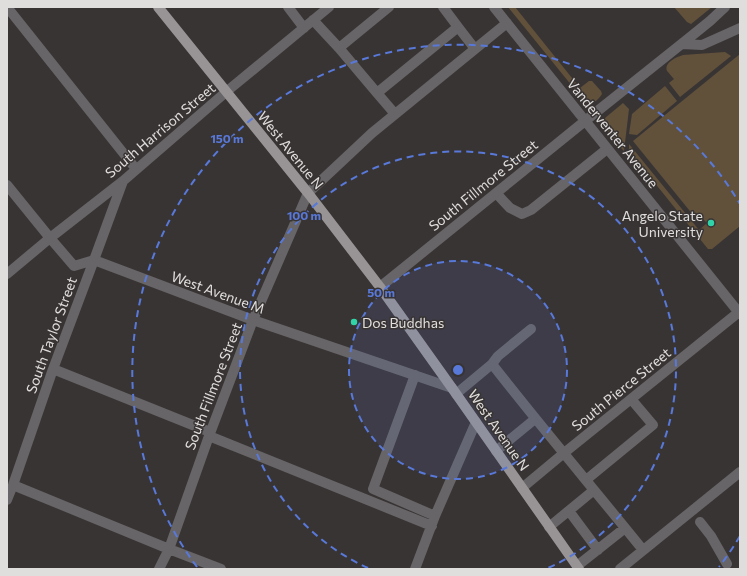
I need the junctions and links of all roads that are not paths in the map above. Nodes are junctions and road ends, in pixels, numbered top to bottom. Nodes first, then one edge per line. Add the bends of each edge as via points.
1 (7, 7) edge
2 (158, 7) edge
3 (288, 7) edge
4 (329, 7) edge
5 (389, 7) edge
6 (443, 7) edge
7 (494, 7) edge
8 (725, 7) edge
9 (313, 20) junction
10 (507, 23) junction
11 (458, 27) junction
12 (304, 28) junction
13 (740, 28) edge
14 (682, 44) junction
15 (339, 48) junction
16 (475, 49) junction
17 (226, 92) junction
18 (377, 93) junction
19 (395, 114) junction
20 (585, 121) junction
21 (607, 149) junction
22 (136, 169) junction
23 (123, 181) junction
24 (7, 185) edge
25 (308, 193) junction
26 (496, 193) junction
27 (50, 238) junction
28 (94, 260) junction
29 (7, 274) edge
30 (380, 287) junction
31 (739, 313) edge
32 (253, 320) junction
33 (531, 329) dead end
34 (492, 364) junction
35 (53, 369) junction
36 (415, 375) junction
37 (454, 391) junction
38 (631, 398) junction
39 (535, 419) junction
40 (476, 422) junction
41 (210, 434) junction
42 (496, 451) junction
43 (564, 453) junction
44 (740, 472) edge
45 (586, 480) junction
46 (13, 485) junction
47 (522, 488) junction
48 (594, 490) junction
49 (7, 500) edge
50 (569, 511) junction
51 (434, 521) junction
52 (700, 522) dead end
53 (549, 527) junction
54 (625, 528) junction
55 (169, 549) junction
56 (598, 550) junction
57 (643, 550) junction
58 (726, 567) edge
59 (578, 568) edge
60 (160, 569) edge
61 (221, 569) edge
62 (415, 569) edge
63 (620, 569) edge

1 - 22 street
2 - 17 main road, West Avenue N
3 - 12 street
4 - 9 street, South Harrison Street
5 - 15 street
6 - 11 street
7 - 10 street, Vanderventer Avenue
8 - 14 street, South Fillmore Street
9 - 12 street, South Harrison Street
9 - 15 street
10 - 16 street
10 - 20 street, Vanderventer Avenue
11 - 16 street
11 - 18 street
12 - 17 street, South Harrison Street
13 - 14 street via 702,45
14 - 20 street, South Fillmore Street
15 - 18 street
16 - 19 street
17 - 22 street, South Harrison Street
17 - 25 main road, West Avenue N
18 - 19 street
19 - 25 street
20 - 21 street, Vanderventer Avenue
20 - 26 street, South Fillmore Street
21 - 26 street via 531,210 522,214 510,208
21 - 31 street, Vanderventer Avenue
22 - 23 street, South Harrison Street
23 - 27 street, South Harrison Street
23 - 28 street, South Taylor Street
24 - 27 street
25 - 30 main road, West Avenue N
25 - 32 street, South Fillmore Street
26 - 30 street, South Fillmore Street
27 - 28 street via 74,266
27 - 29 street, South Harrison Street
28 - 32 street, West Avenue M
28 - 35 street, South Taylor Street
30 - 37 main road, West Avenue N
31 - 38 street, South Pierce Street
32 - 36 street, West Avenue M
32 - 41 street, South Fillmore Street
33 - 34 street
34 - 37 street
34 - 39 street
35 - 41 street
35 - 46 street, South Taylor Street
36 - 37 street, West Avenue M
36 - 51 street via 373,489
37 - 40 main road, West Avenue N
38 - 43 street, South Pierce Street
38 - 45 street via 653,425
39 - 42 street
39 - 43 street
40 - 42 main road, West Avenue N
40 - 51 street
41 - 51 street
41 - 55 street, South Fillmore Street
42 - 47 main road, West Avenue N
43 - 45 street
43 - 47 street, South Pierce Street
44 - 57 street
45 - 48 street
46 - 49 street, South Taylor Street
46 - 55 street
47 - 53 main road, West Avenue N
48 - 50 street
48 - 54 street
50 - 53 street
50 - 56 street
51 - 62 street
52 - 58 street via 711,536
53 - 59 main road, West Avenue N
54 - 56 street
54 - 57 street
55 - 60 street, South Fillmore Street
55 - 61 street
56 - 59 street
57 - 63 street

